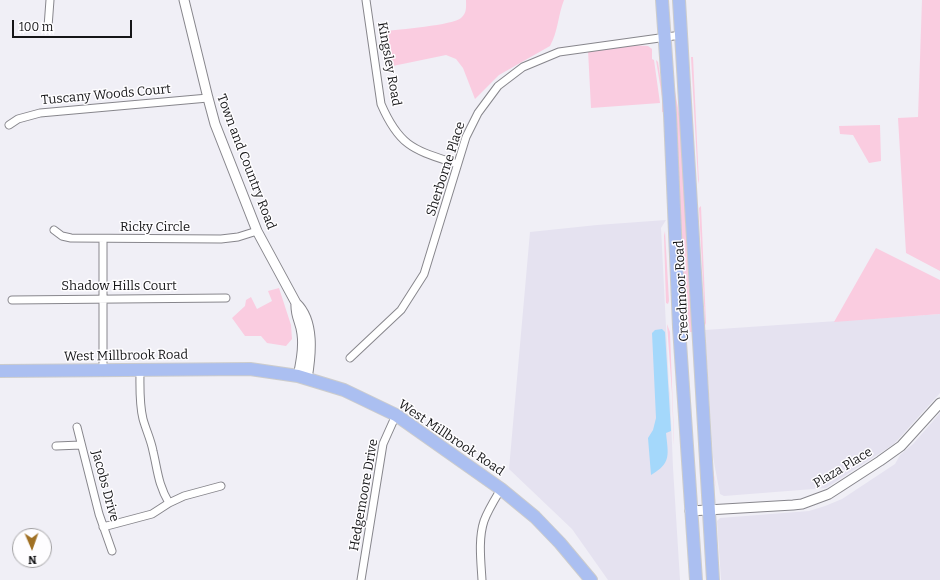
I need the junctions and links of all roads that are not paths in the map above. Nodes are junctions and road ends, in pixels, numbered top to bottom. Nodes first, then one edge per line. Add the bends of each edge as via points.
1 (50, 0) edge
2 (184, 0) edge
3 (366, 0) edge
4 (662, 0) edge
5 (679, 0) edge
6 (48, 27) dead end
7 (681, 35) junction
8 (665, 37) junction
9 (208, 98) junction
10 (9, 125) dead end
11 (457, 164) junction
12 (54, 230) dead end
13 (257, 231) junction
14 (103, 239) junction
15 (103, 298) junction
16 (226, 298) dead end
17 (12, 300) dead end
18 (350, 358) dead end
19 (140, 370) junction
20 (0, 371) edge
21 (103, 371) junction
22 (303, 377) junction
23 (940, 403) edge
24 (396, 415) junction
25 (76, 427) dead end
26 (81, 445) junction
27 (56, 446) dead end
28 (221, 486) dead end
29 (501, 489) junction
30 (169, 503) junction
31 (708, 510) junction
32 (690, 511) junction
33 (103, 527) junction
34 (112, 550) dead end
35 (361, 580) edge
36 (482, 580) edge
37 (591, 580) edge
38 (696, 580) edge
39 (713, 580) edge

1 - 6 street
2 - 9 street, Town and Country Road
3 - 11 street, Kingsley Road via 381,104 388,120 398,135 410,146
4 - 8 main road, Creedmoor Road
5 - 7 main road, Creedmoor Road
7 - 8 street, Sherborne Place
7 - 31 main road, Creedmoor Road
8 - 11 street, Sherborne Place via 559,52 523,67 498,86 478,113
8 - 32 main road, Creedmoor Road
9 - 10 street, Tuscany Woods Court via 40,113 18,119
9 - 13 street, Town and Country Road via 215,124
11 - 18 street, Sherborne Place via 424,274 402,310
12 - 14 street, Ricky Circle via 62,236 71,238
13 - 14 street, Ricky Circle via 221,239
13 - 22 street, Town and Country Road via 296,303 295,312 302,334
14 - 15 street
15 - 16 street, Shadow Hills Court
15 - 17 street, Shadow Hills Court
15 - 21 street
19 - 21 main road, West Millbrook Road
19 - 22 main road, West Millbrook Road via 250,369
19 - 30 street via 140,403 143,419 154,452 159,482
20 - 21 main road, West Millbrook Road
22 - 24 main road, West Millbrook Road via 344,390
23 - 31 street, Plaza Place via 901,446 829,494 802,504
24 - 29 main road, West Millbrook Road
24 - 35 street, Hedgemoore Drive via 383,444
25 - 26 street, Jacobs Drive
26 - 27 street
26 - 33 street, Jacobs Drive
28 - 30 street
29 - 36 street via 483,523
29 - 37 main road, West Millbrook Road via 535,517
30 - 33 street via 152,514
31 - 32 street, Plaza Place
31 - 39 main road, Creedmoor Road
32 - 38 main road, Creedmoor Road
33 - 34 street, Jacobs Drive

